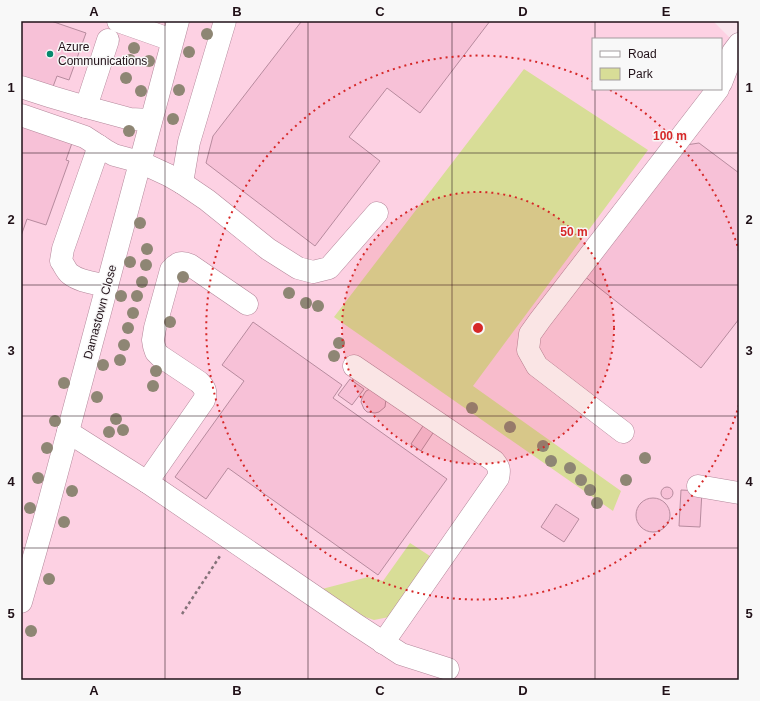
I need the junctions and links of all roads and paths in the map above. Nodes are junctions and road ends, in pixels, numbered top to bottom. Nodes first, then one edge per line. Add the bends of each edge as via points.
1 (118, 21) edge
2 (225, 21) edge
3 (175, 31) edge
4 (108, 40) dead end
5 (739, 44) edge
6 (722, 80) edge
7 (21, 87) edge
8 (717, 90) edge
9 (86, 107) junction
10 (21, 115) edge
11 (151, 120) junction
12 (99, 146) junction
13 (140, 162) junction
14 (182, 183) junction
15 (377, 213) dead end
16 (107, 286) junction
17 (247, 304) dead end
18 (354, 366) dead end
19 (68, 432) junction
20 (623, 432) dead end
21 (147, 482) junction
22 (698, 486) dead end
23 (739, 493) edge
24 (231, 539) junction
25 (21, 602) edge
26 (182, 614) dead end
27 (383, 643) junction
28 (448, 669) dead end

1 - 3 street
2 - 14 street via 189,142
3 - 11 street, Damastown Close
4 - 9 street
5 - 6 street via 733,52
7 - 9 street
8 - 20 street via 530,334 528,350 537,366
9 - 11 street via 123,118
10 - 12 street via 85,137
11 - 13 street, Damastown Close
12 - 13 street via 114,155
12 - 16 street via 61,261 69,274
13 - 14 street
13 - 16 street, Damastown Close
14 - 15 street via 268,249 298,268 314,272 329,268
16 - 19 street, Damastown Close
17 - 21 street via 190,265 175,265 171,270 155,328 154,346 160,356 200,382 206,394
18 - 27 street via 494,461 499,467 498,478
19 - 21 street
19 - 25 street, Damastown Close
21 - 24 street
22 - 23 street
24 - 26 path
24 - 27 street
27 - 28 street via 402,654

